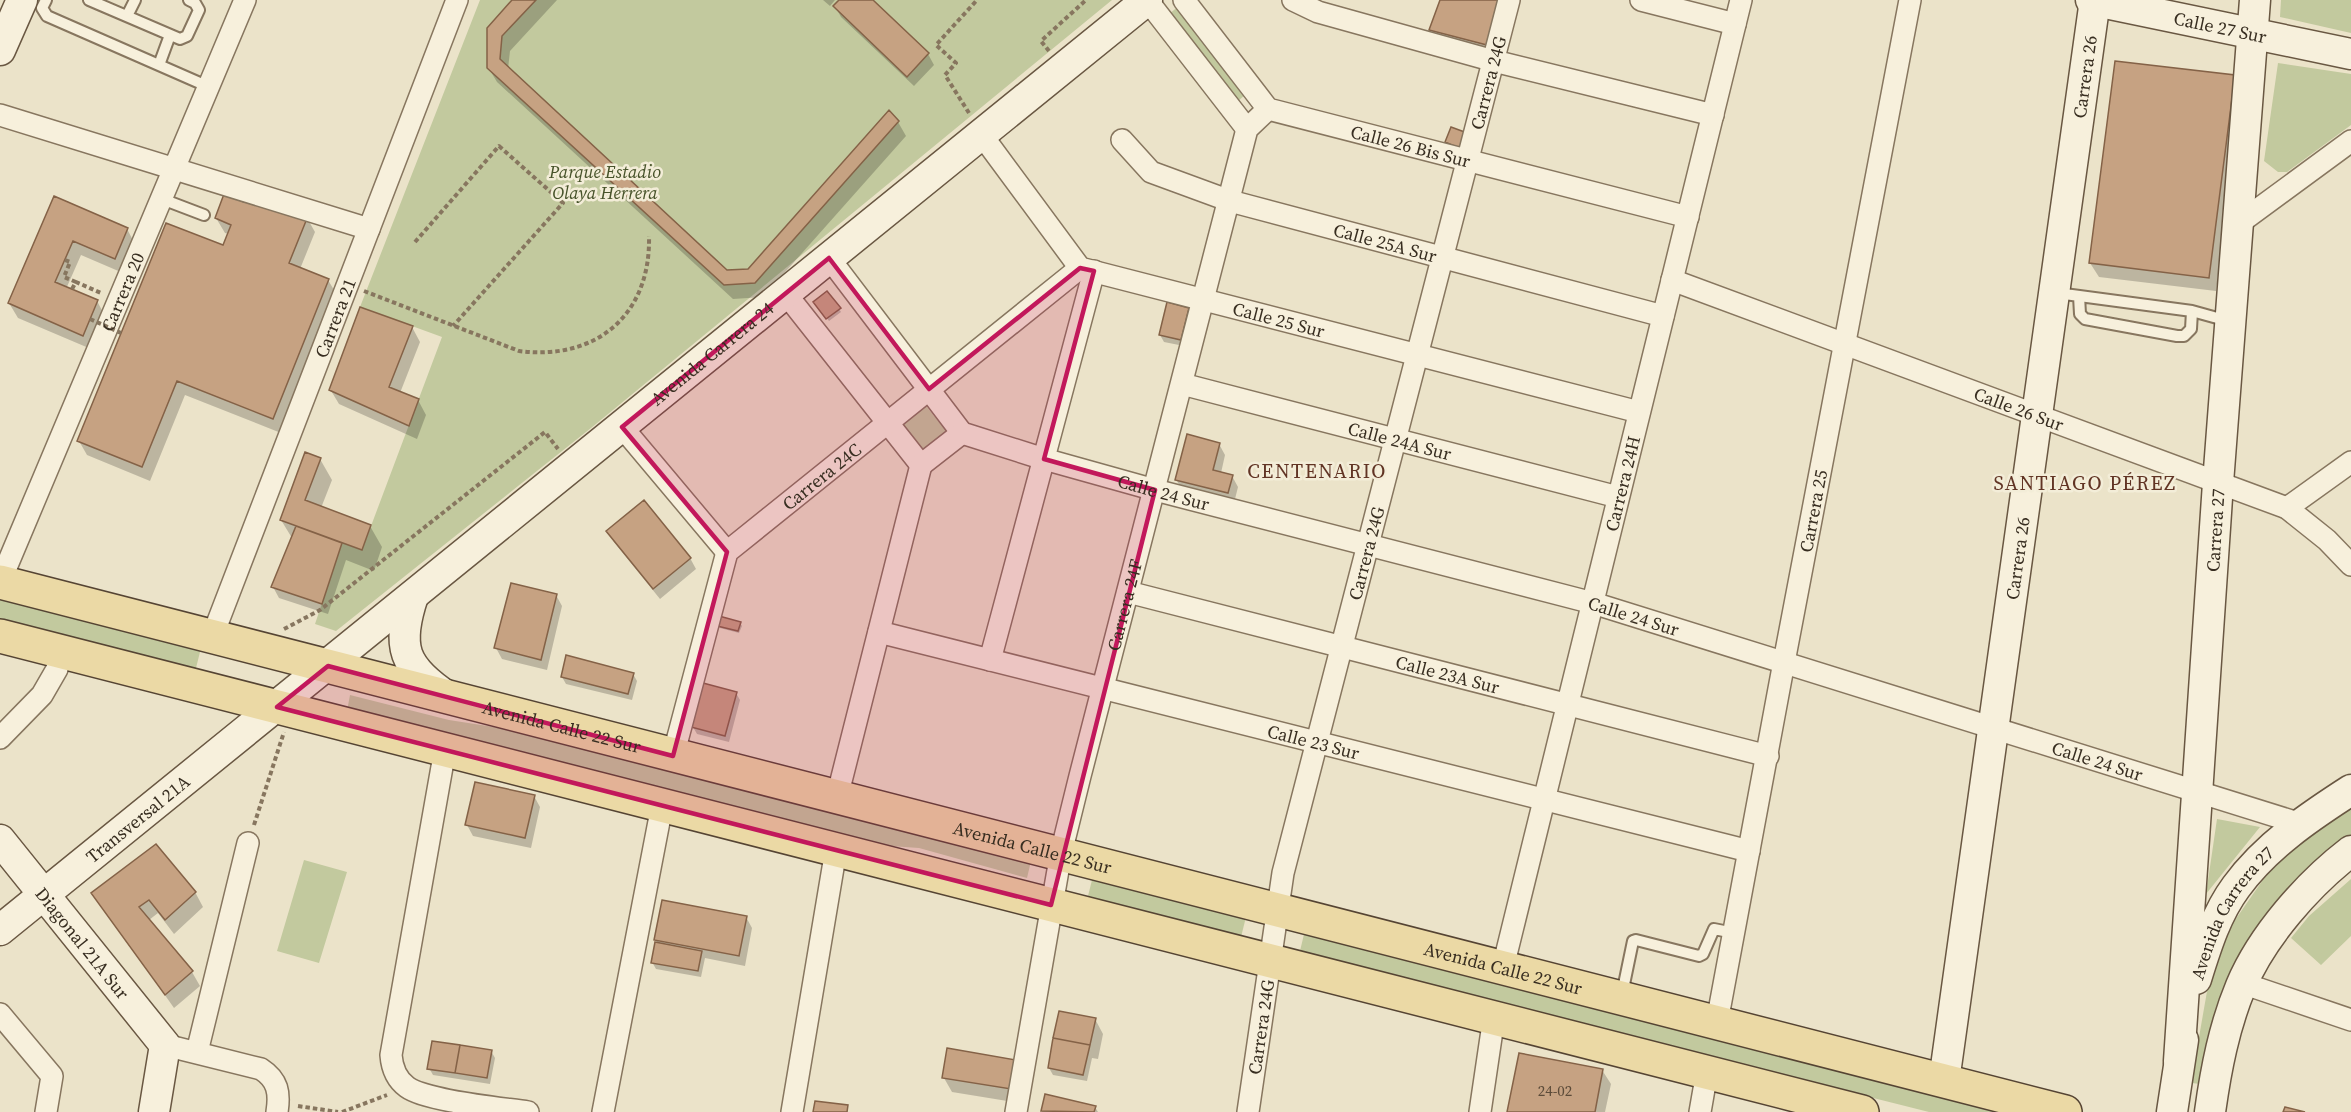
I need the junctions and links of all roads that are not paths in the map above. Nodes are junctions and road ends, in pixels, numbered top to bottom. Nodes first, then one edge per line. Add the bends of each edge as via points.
1 (22, 0) edge
2 (46, 0) edge
3 (89, 0) edge
4 (135, 0) edge
5 (189, 0) edge
6 (245, 0) edge
7 (457, 0) edge
8 (1147, 0) edge
9 (1184, 0) edge
10 (1293, 0) edge
11 (1509, 0) edge
12 (1641, 0) edge
13 (1741, 0) edge
14 (1911, 0) edge
15 (2094, 0) edge
16 (2255, 0) edge
17 (126, 16) junction
18 (1735, 24) junction
19 (2253, 33) junction
20 (170, 35) junction
21 (0, 50) edge
22 (2351, 54) edge
23 (1494, 61) junction
24 (159, 65) junction
25 (209, 87) junction
26 (1268, 110) junction
27 (0, 115) edge
28 (1713, 115) junction
29 (1246, 129) junction
30 (981, 134) junction
31 (1122, 140) dead end
32 (2351, 141) edge
33 (1469, 162) junction
34 (174, 169) junction
35 (162, 199) junction
36 (1230, 201) junction
37 (204, 215) dead end
38 (1688, 217) junction
39 (2238, 224) junction
40 (369, 229) junction
41 (829, 258) junction
42 (1443, 258) junction
43 (1087, 270) junction
44 (1672, 280) junction
45 (786, 294) junction
46 (2066, 294) junction
47 (1203, 300) junction
48 (2192, 311) junction
49 (1663, 316) junction
50 (2230, 322) junction
51 (1845, 345) junction
52 (1418, 355) junction
53 (1182, 384) junction
54 (929, 389) junction
55 (1639, 412) junction
56 (2037, 415) junction
57 (887, 423) junction
58 (622, 427) junction
59 (962, 432) junction
60 (1396, 440) junction
61 (1044, 459) junction
62 (2351, 462) edge
63 (921, 465) junction
64 (2218, 483) junction
65 (1155, 490) junction
66 (1618, 497) junction
67 (2287, 508) junction
68 (1369, 544) junction
69 (727, 552) junction
70 (2351, 564) edge
71 (0, 582) edge
72 (1128, 592) junction
73 (413, 596) junction
74 (1593, 603) junction
75 (879, 632) junction
76 (0, 636) edge
77 (212, 637) junction
78 (1342, 646) junction
79 (990, 660) junction
80 (1784, 662) junction
81 (328, 666) junction
82 (57, 669) dead end
83 (1102, 688) junction
84 (448, 697) junction
85 (1568, 704) junction
86 (281, 717) junction
87 (1993, 729) junction
88 (0, 738) edge
89 (1317, 743) junction
90 (445, 750) junction
91 (673, 756) junction
92 (1768, 756) junction
93 (2351, 790) edge
94 (2198, 792) junction
95 (837, 797) junction
96 (1544, 801) junction
97 (662, 806) junction
98 (2301, 824) junction
99 (0, 840) edge
100 (248, 843) road end
101 (836, 850) junction
102 (1749, 851) junction
103 (2351, 851) edge
104 (1061, 853) junction
105 (44, 895) junction
106 (1051, 905) junction
107 (1277, 909) junction
108 (0, 930) edge
109 (1734, 933) junction
110 (1269, 961) junction
111 (1503, 967) junction
112 (2242, 983) junction
113 (1621, 997) junction
114 (0, 1014) edge
115 (1494, 1017) junction
116 (2351, 1020) edge
117 (1717, 1022) junction
118 (165, 1045) junction
119 (197, 1052) junction
120 (2180, 1060) junction
121 (1707, 1072) junction
122 (1944, 1081) junction
123 (278, 1108) edge
124 (46, 1112) edge
125 (154, 1112) edge
126 (528, 1112) edge
127 (603, 1112) edge
128 (792, 1112) edge
129 (1016, 1112) edge
130 (1248, 1112) edge
131 (1480, 1112) edge
132 (1700, 1112) edge
133 (1862, 1112) edge
134 (2065, 1112) edge
135 (2172, 1112) edge
136 (2210, 1112) edge

1 - 21 main road
2 - 24 lane via 42,8 47,16
3 - 17 lane
4 - 17 lane
5 - 20 lane via 199,10 186,36 180,39
6 - 25 street, Carrera 20
7 - 40 street, Carrera 21
8 - 29 street
8 - 30 main road, Avenida Carrera 24
9 - 26 street
10 - 23 street via 1318,12
11 - 23 street, Carrera 24G
12 - 18 street
13 - 18 street, Carrera 24H
14 - 51 street, Carrera 25
15 - 19 main road, Calle 27 Sur
15 - 46 main road, Carrera 26
16 - 19 main road, Carrera 27
17 - 20 lane
18 - 28 street, Carrera 24H
19 - 22 main road, Calle 27 Sur
19 - 39 main road, Carrera 27
20 - 24 lane
23 - 28 street
23 - 33 street, Carrera 24G
24 - 25 lane
25 - 34 street, Carrera 20
26 - 29 street
26 - 33 street, Calle 26 Bis Sur
27 - 34 street
28 - 38 street, Carrera 24H
29 - 36 street, Carrera 24F
30 - 41 main road, Avenida Carrera 24
30 - 43 street
31 - 36 street, Calle 25A Sur via 1150,172
32 - 39 street
33 - 38 street, Calle 26 Bis Sur
33 - 42 street, Carrera 24G
34 - 35 street, Carrera 20
34 - 40 street
35 - 37 lane
35 - 71 street, Carrera 20
36 - 42 street, Calle 25A Sur
36 - 47 street, Carrera 24F
38 - 44 street, Carrera 24H
39 - 50 main road, Carrera 27
40 - 77 street, Carrera 21
41 - 45 main road, Avenida Carrera 24
41 - 54 street
42 - 49 street, Calle 25A Sur
42 - 52 street, Carrera 24G
43 - 47 street, Calle 25 Sur
43 - 54 street, Carrera 24C
43 - 61 street
44 - 49 street, Carrera 24H
44 - 51 street, Calle 26 Sur
45 - 57 street
45 - 58 main road, Avenida Carrera 24
46 - 48 lane
46 - 48 lane via 2085,319 2177,336 2184,336 2191,329
46 - 56 main road, Carrera 26
47 - 52 street, Calle 25 Sur
47 - 53 street, Carrera 24F
48 - 50 lane
49 - 55 street, Carrera 24H
50 - 64 main road, Carrera 27
51 - 56 street, Calle 26 Sur
51 - 80 street, Carrera 25
52 - 55 street, Calle 25 Sur
52 - 60 street, Carrera 24G
53 - 60 street, Calle 24A Sur
53 - 65 street, Carrera 24F
54 - 57 street, Carrera 24C
54 - 59 street
55 - 66 street, Carrera 24H
56 - 64 street, Calle 26 Sur
56 - 87 main road, Carrera 26
57 - 63 street
57 - 69 street, Carrera 24C
58 - 69 street
58 - 73 main road, Avenida Carrera 24
59 - 61 street, Calle 24 Sur
59 - 63 street
60 - 66 street, Calle 24A Sur
60 - 68 street, Carrera 24G
61 - 65 street, Calle 24 Sur
61 - 79 street
62 - 67 street
63 - 75 street
64 - 67 street, Calle 26 Sur
64 - 94 main road, Carrera 27
65 - 68 street, Calle 24 Sur
65 - 72 street, Carrera 24F
66 - 74 street, Carrera 24H
67 - 70 street, Calle 26 Sur
68 - 74 street, Calle 24 Sur
68 - 78 street, Carrera 24G
69 - 91 street
71 - 77 main road, Avenida Calle 22 Sur
72 - 78 street, Calle 23A Sur
72 - 83 street, Carrera 24F
73 - 81 main road, Avenida Carrera 24
73 - 84 main road via 404,628 408,658 428,684
74 - 80 street, Calle 24 Sur
74 - 85 street, Carrera 24H
75 - 79 street, Calle 23 Sur
75 - 95 street
76 - 86 main road
77 - 81 main road, Avenida Calle 22 Sur
78 - 85 street, Calle 23A Sur
78 - 89 street, Carrera 24G
79 - 83 street, Calle 23 Sur
80 - 87 street, Calle 24 Sur
80 - 92 street, Carrera 25
81 - 84 main road, Avenida Calle 22 Sur
81 - 86 main road, Avenida Carrera 24
82 - 88 street via 42,695
83 - 89 street, Calle 23 Sur
83 - 104 street, Carrera 24F
84 - 91 main road, Avenida Calle 22 Sur
85 - 92 street, Calle 23A Sur
85 - 96 street, Carrera 24H
86 - 90 main road
86 - 105 main road, Transversal 21A
87 - 94 street, Calle 24 Sur
87 - 122 main road, Carrera 26
89 - 96 street, Calle 23 Sur
89 - 107 street, Carrera 24G
90 - 97 main road
90 - 126 street via 391,1055 394,1072 407,1087 427,1096
91 - 95 main road, Avenida Calle 22 Sur
92 - 102 street, Carrera 25
93 - 98 main road, Avenida Carrera 27
94 - 98 street, Calle 24 Sur
94 - 120 main road, Carrera 27
95 - 104 main road, Avenida Calle 22 Sur
96 - 102 street, Calle 23 Sur
96 - 111 street, Carrera 24H
97 - 101 main road
97 - 127 street
98 - 120 main road, Avenida Carrera 27 via 2254,866 2235,887 2221,912 2194,985
99 - 105 main road, Diagonal 21A Sur
100 - 119 street
101 - 106 main road
101 - 128 street
102 - 109 street, Carrera 25
103 - 112 main road via 2319,878 2288,913
104 - 106 street, Carrera 24F
104 - 107 main road, Avenida Calle 22 Sur
105 - 108 main road, Transversal 21A
105 - 118 main road, Diagonal 21A Sur
106 - 110 main road
106 - 129 street, Carrera 24F
107 - 110 street, Carrera 24G
107 - 111 main road, Avenida Calle 22 Sur
109 - 113 lane via 1714,929 1699,956 1633,941
109 - 117 street, Carrera 25
110 - 115 main road
110 - 130 street, Carrera 24G
111 - 113 main road, Avenida Calle 22 Sur
112 - 116 street
112 - 136 main road via 2222,1044
113 - 117 main road, Avenida Calle 22 Sur
114 - 124 street via 52,1076
115 - 121 main road
115 - 131 street
117 - 122 main road, Avenida Calle 22 Sur
118 - 119 street
118 - 125 main road
119 - 123 street via 271,1075 276,1082
120 - 135 main road, Avenida Carrera 27
121 - 132 street
121 - 133 main road
122 - 134 main road, Avenida Calle 22 Sur

